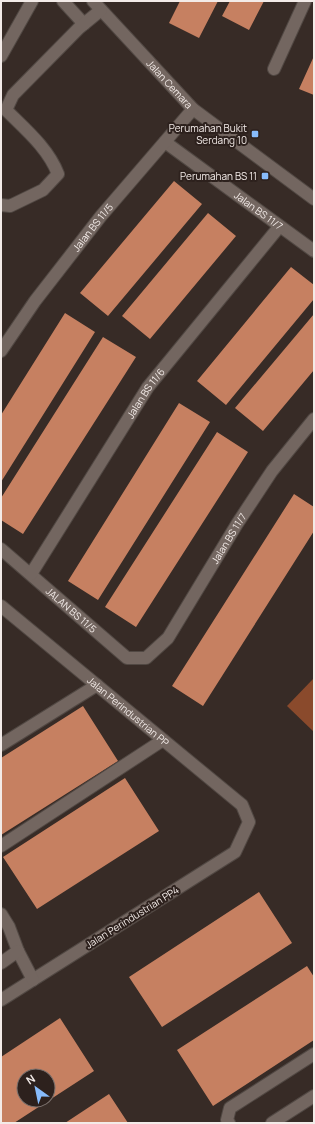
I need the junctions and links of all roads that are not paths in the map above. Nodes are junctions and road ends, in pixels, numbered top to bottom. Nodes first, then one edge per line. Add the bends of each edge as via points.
1 (32, 1) edge
2 (63, 1) edge
3 (305, 1) edge
4 (97, 6) edge
5 (84, 24) junction
6 (1, 56) edge
7 (274, 69) dead end
8 (6, 96) edge
9 (193, 110) junction
10 (165, 142) junction
11 (314, 199) edge
12 (1, 205) edge
13 (279, 227) junction
14 (314, 251) edge
15 (1, 351) edge
16 (314, 419) edge
17 (1, 549) edge
18 (30, 574) junction
19 (1, 606) edge
20 (146, 658) joint
21 (97, 685) junction
22 (163, 740) junction
23 (1, 745) edge
24 (249, 822) joint
25 (1, 846) edge
26 (1, 914) edge
27 (18, 951) junction
28 (1, 962) edge
29 (34, 980) junction
30 (1, 1000) edge
31 (314, 1054) edge
32 (314, 1096) edge
33 (229, 1123) edge
34 (272, 1123) edge

1 - 6 street
2 - 5 street
3 - 7 street
4 - 5 street
4 - 9 street, Jalan Cemara
5 - 8 street via 13,95
8 - 12 street via 6,110 43,148 58,174 43,190 10,206
9 - 10 street, Jalan BS 11/5
9 - 11 street, Jalan Cemara
10 - 13 street, Jalan BS 11/7
10 - 15 street, Jalan BS 11/5 via 87,234 35,301
13 - 14 street, Jalan BS 11/7
13 - 18 street, Jalan BS 11/6 via 148,387
16 - 20 street, Jalan BS 11/7 via 272,471 168,638
17 - 18 street, JALAN BS 11/5
18 - 20 street, JALAN BS 11/5 via 127,658
19 - 21 street, Jalan Perindustrian PP
21 - 22 street, Jalan Perindustrian PP
21 - 23 street
22 - 24 street, Jalan Perindustrian PP via 242,805
22 - 25 street
24 - 29 street, Jalan Perindustrian PP4 via 235,852
26 - 27 street
27 - 28 street
27 - 29 street
29 - 30 street, Jalan Perindustrian PP4
31 - 33 street via 230,1108 227,1120
32 - 34 street

